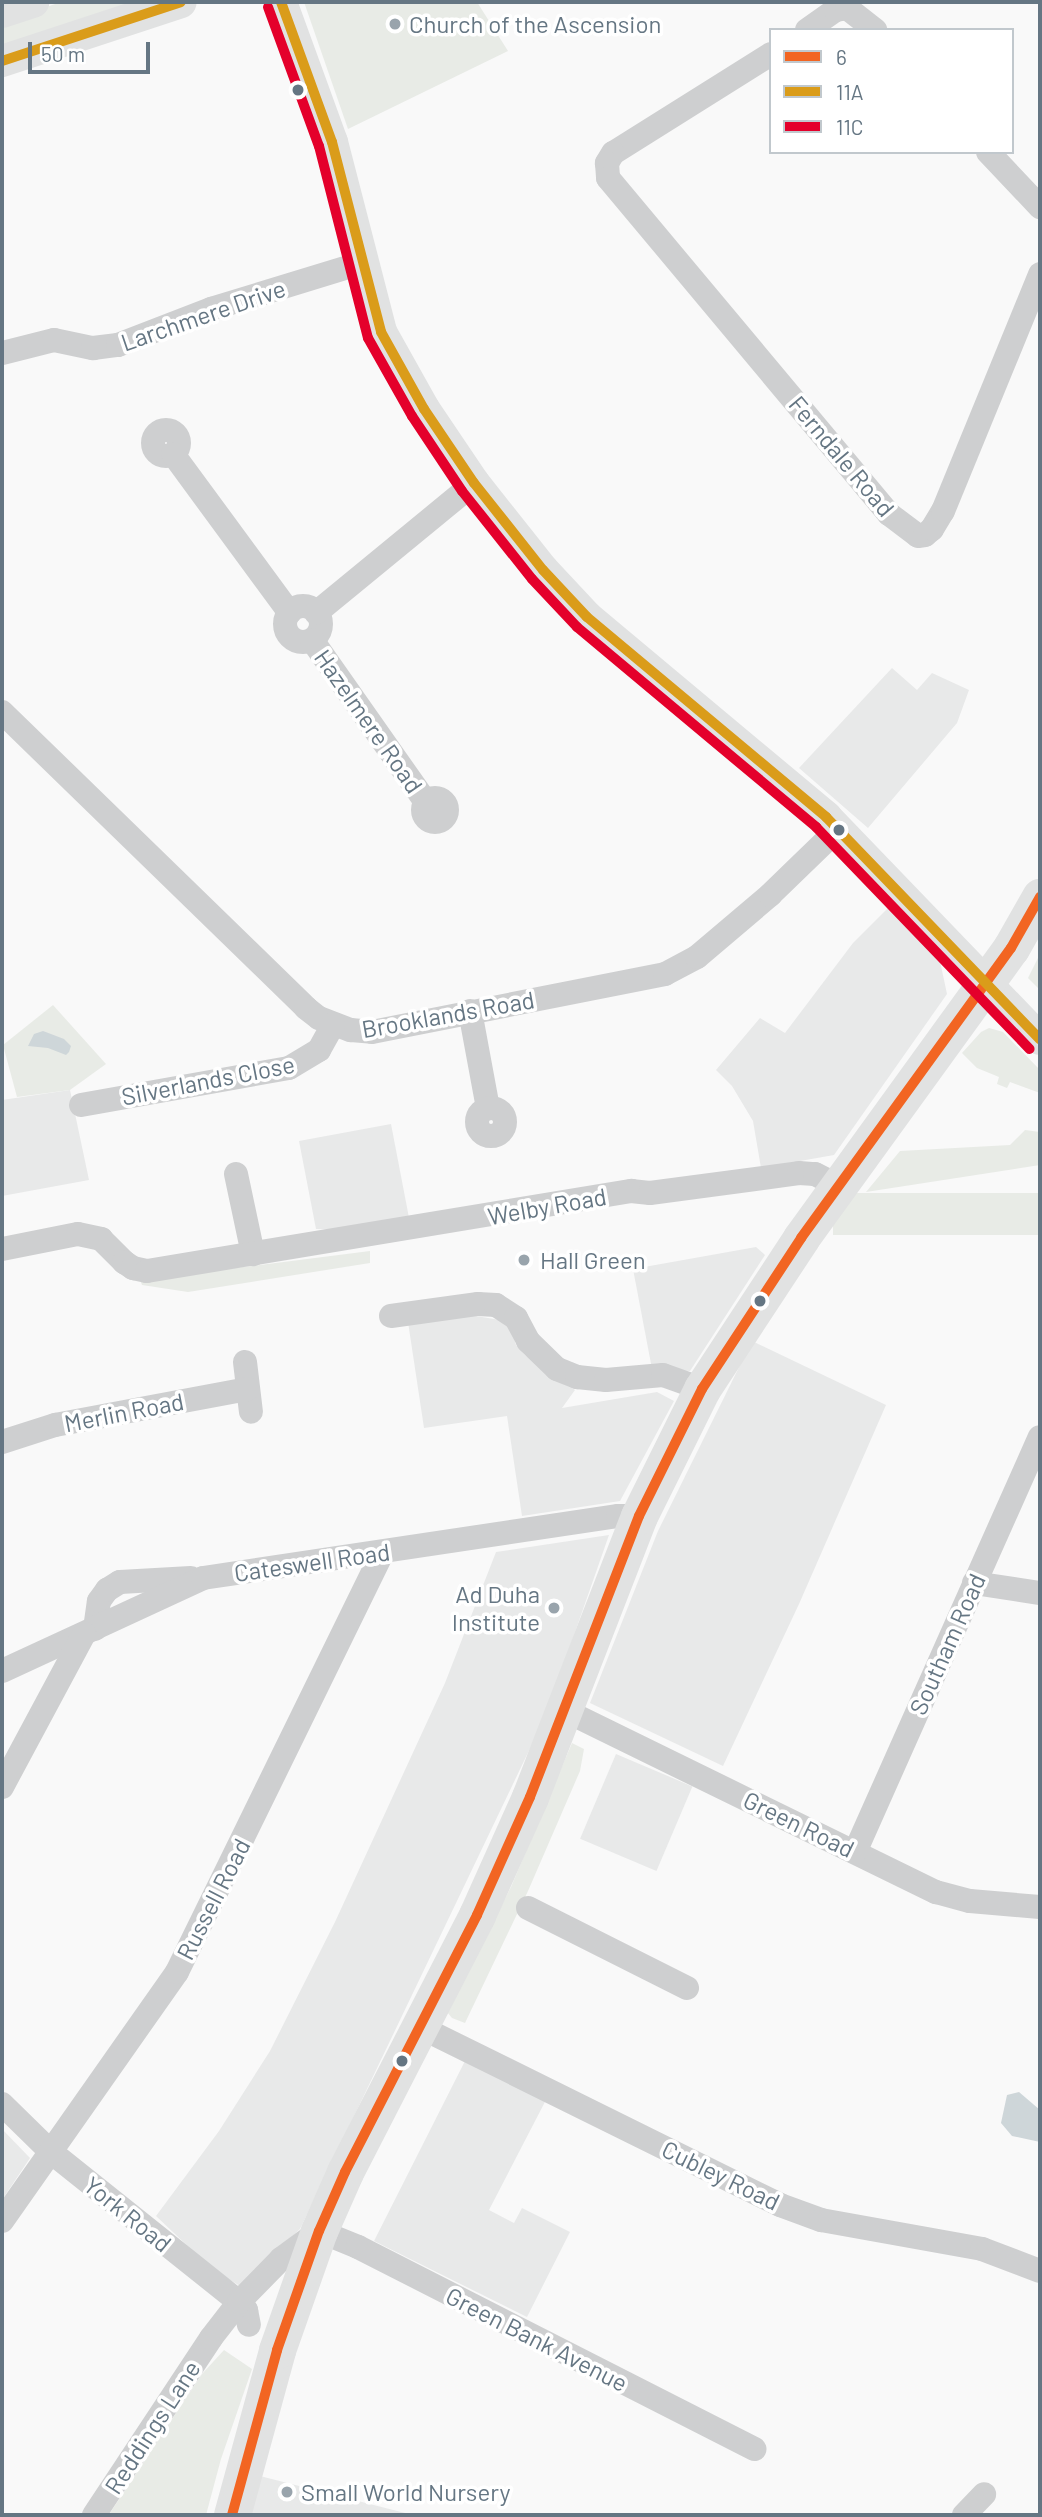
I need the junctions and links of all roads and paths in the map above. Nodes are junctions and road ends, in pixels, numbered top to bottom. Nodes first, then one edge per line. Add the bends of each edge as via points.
1 (33, 2) edge
2 (181, 2) edge
3 (281, 2) edge
4 (2, 12) edge
5 (810, 28) edge
6 (872, 28) edge
7 (769, 55) edge
8 (2, 61) edge
9 (990, 154) edge
10 (1040, 207) edge
11 (361, 262) junction
12 (1040, 274) edge
13 (2, 352) edge
14 (173, 454) dead end
15 (474, 483) junction
16 (290, 612) junction
17 (316, 612) junction
18 (312, 640) junction
19 (2, 712) edge
20 (426, 802) dead end
21 (838, 829) junction
22 (1040, 897) edge
23 (986, 984) junction
24 (470, 1011) junction
25 (333, 1025) junction
26 (1040, 1039) edge
27 (81, 1105) dead end
28 (488, 1108) dead end
29 (236, 1174) dead end
30 (836, 1190) junction
31 (2, 1249) edge
32 (253, 1254) junction
33 (391, 1316) dead end
34 (245, 1362) dead end
35 (702, 1389) junction
36 (1040, 1437) edge
37 (2, 1442) edge
38 (639, 1516) junction
39 (382, 1553) junction
40 (975, 1583) junction
41 (1040, 1593) edge
42 (89, 1632) junction
43 (2, 1671) edge
44 (566, 1711) junction
45 (2, 1787) edge
46 (855, 1852) junction
47 (1040, 1907) edge
48 (528, 1908) dead end
49 (687, 1988) dead end
50 (420, 2027) junction
51 (2, 2104) edge
52 (51, 2152) junction
53 (2, 2221) edge
54 (319, 2231) junction
55 (1040, 2271) edge
56 (261, 2318) junction
57 (754, 2449) dead end
58 (984, 2494) dead end
59 (94, 2515) edge
60 (232, 2515) edge
61 (964, 2515) edge

1 - 4 main road
2 - 8 main road
3 - 11 main road via 332,142
5 - 6 street via 847,8
7 - 12 street, Ferndale Road via 613,153 607,163 608,178 889,514 918,536 932,529 943,511
9 - 10 street
11 - 13 street, Larchmere Drive via 211,309 118,345 93,348 54,340
11 - 15 main road via 381,332 424,409
14 - 16 street, Hazelmere Road
15 - 17 street
15 - 21 main road via 587,617
16 - 17 street, Hazelmere Road via 300,607
16 - 18 street, Hazelmere Road via 289,635 300,642
17 - 18 street, Hazelmere Road via 321,628
18 - 20 street, Hazelmere Road
19 - 25 street, Brooklands Road via 296,999
21 - 23 main road
21 - 24 street, Brooklands Road via 697,957 665,974
22 - 23 highway
23 - 26 main road
23 - 30 highway
24 - 25 street, Brooklands Road via 372,1032
24 - 28 street
25 - 27 street, Silverlands Close via 319,1051 289,1068 106,1089
29 - 32 street
30 - 32 street, Welby Road via 815,1174 799,1173 650,1194 631,1191
30 - 35 highway
31 - 32 street, Welby Road via 78,1234 101,1239 124,1262 146,1271
33 - 35 street via 496,1305 516,1318 546,1360 567,1373 606,1380 663,1375
34 - 37 street, Merlin Road via 250,1401 55,1425
35 - 38 highway
36 - 40 street, Southam Road
38 - 39 street, Cateswell Road
38 - 44 highway
39 - 42 street, Cateswell Road via 203,1578
39 - 52 street, Russell Road via 177,1972
40 - 41 street
40 - 46 street, Southam Road
42 - 43 street, Cateswell Road
42 - 45 street
44 - 46 street, Green Road
44 - 50 highway via 477,1915
46 - 47 street, Green Road via 936,1892 970,1902
48 - 49 street
50 - 54 highway
50 - 55 street, Cubley Road via 780,2205 832,2222 982,2249
51 - 52 street, York Road
52 - 53 street, Russell Road
52 - 56 street, York Road
54 - 56 highway
54 - 56 street, Reddings Lane via 281,2259
54 - 57 street, Green Bank Avenue
56 - 59 street, Reddings Lane via 211,2338
56 - 60 highway
58 - 61 street

